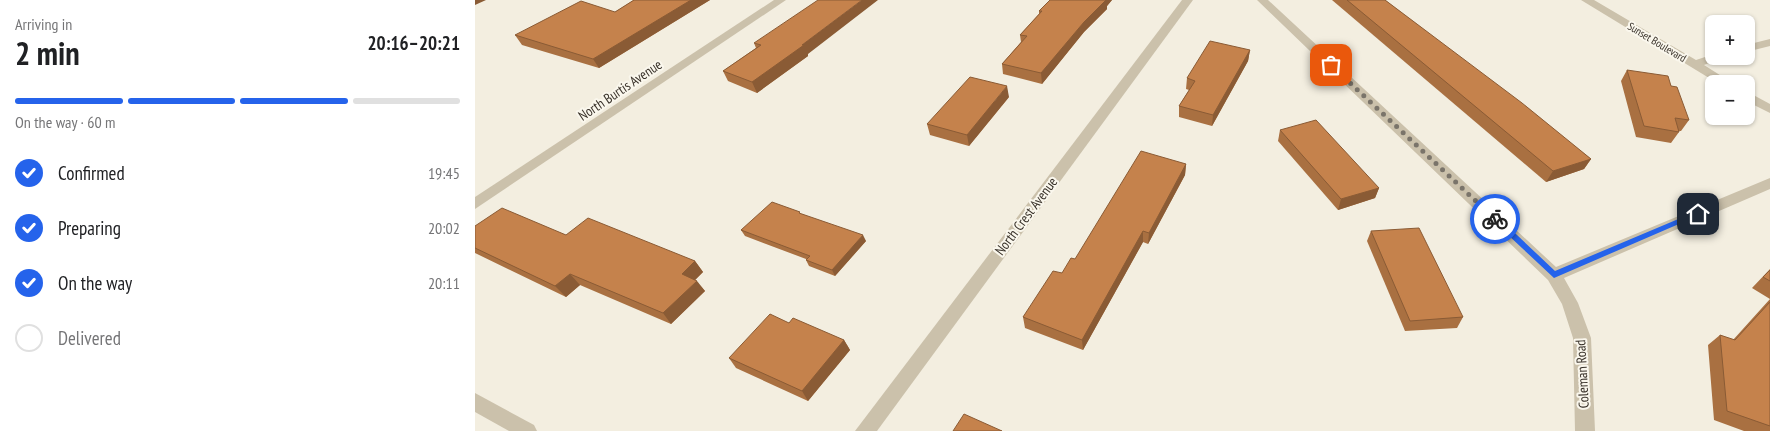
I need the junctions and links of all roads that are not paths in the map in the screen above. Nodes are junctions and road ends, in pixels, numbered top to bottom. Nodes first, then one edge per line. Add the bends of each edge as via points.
1 (781, 0) edge
2 (1187, 0) edge
3 (1262, 0) edge
4 (1586, 0) edge
5 (1770, 42) edge
6 (1755, 46) edge
7 (1705, 61) edge
8 (1695, 64) junction
9 (1713, 75) edge
10 (1755, 100) edge
11 (1770, 109) edge
12 (1770, 183) edge
13 (475, 204) edge
14 (1554, 275) junction
15 (475, 402) edge
16 (527, 431) edge
17 (865, 431) edge
18 (1585, 431) edge

1 - 13 street, North Burtis Avenue
2 - 17 street, North Crest Avenue
3 - 14 street, Coleman Road
4 - 8 street, Sunset Boulevard
5 - 6 street
7 - 8 street
8 - 9 street, Sunset Boulevard
10 - 11 street
12 - 14 street
14 - 18 street, Coleman Road via 1570,303 1582,338
15 - 16 street

